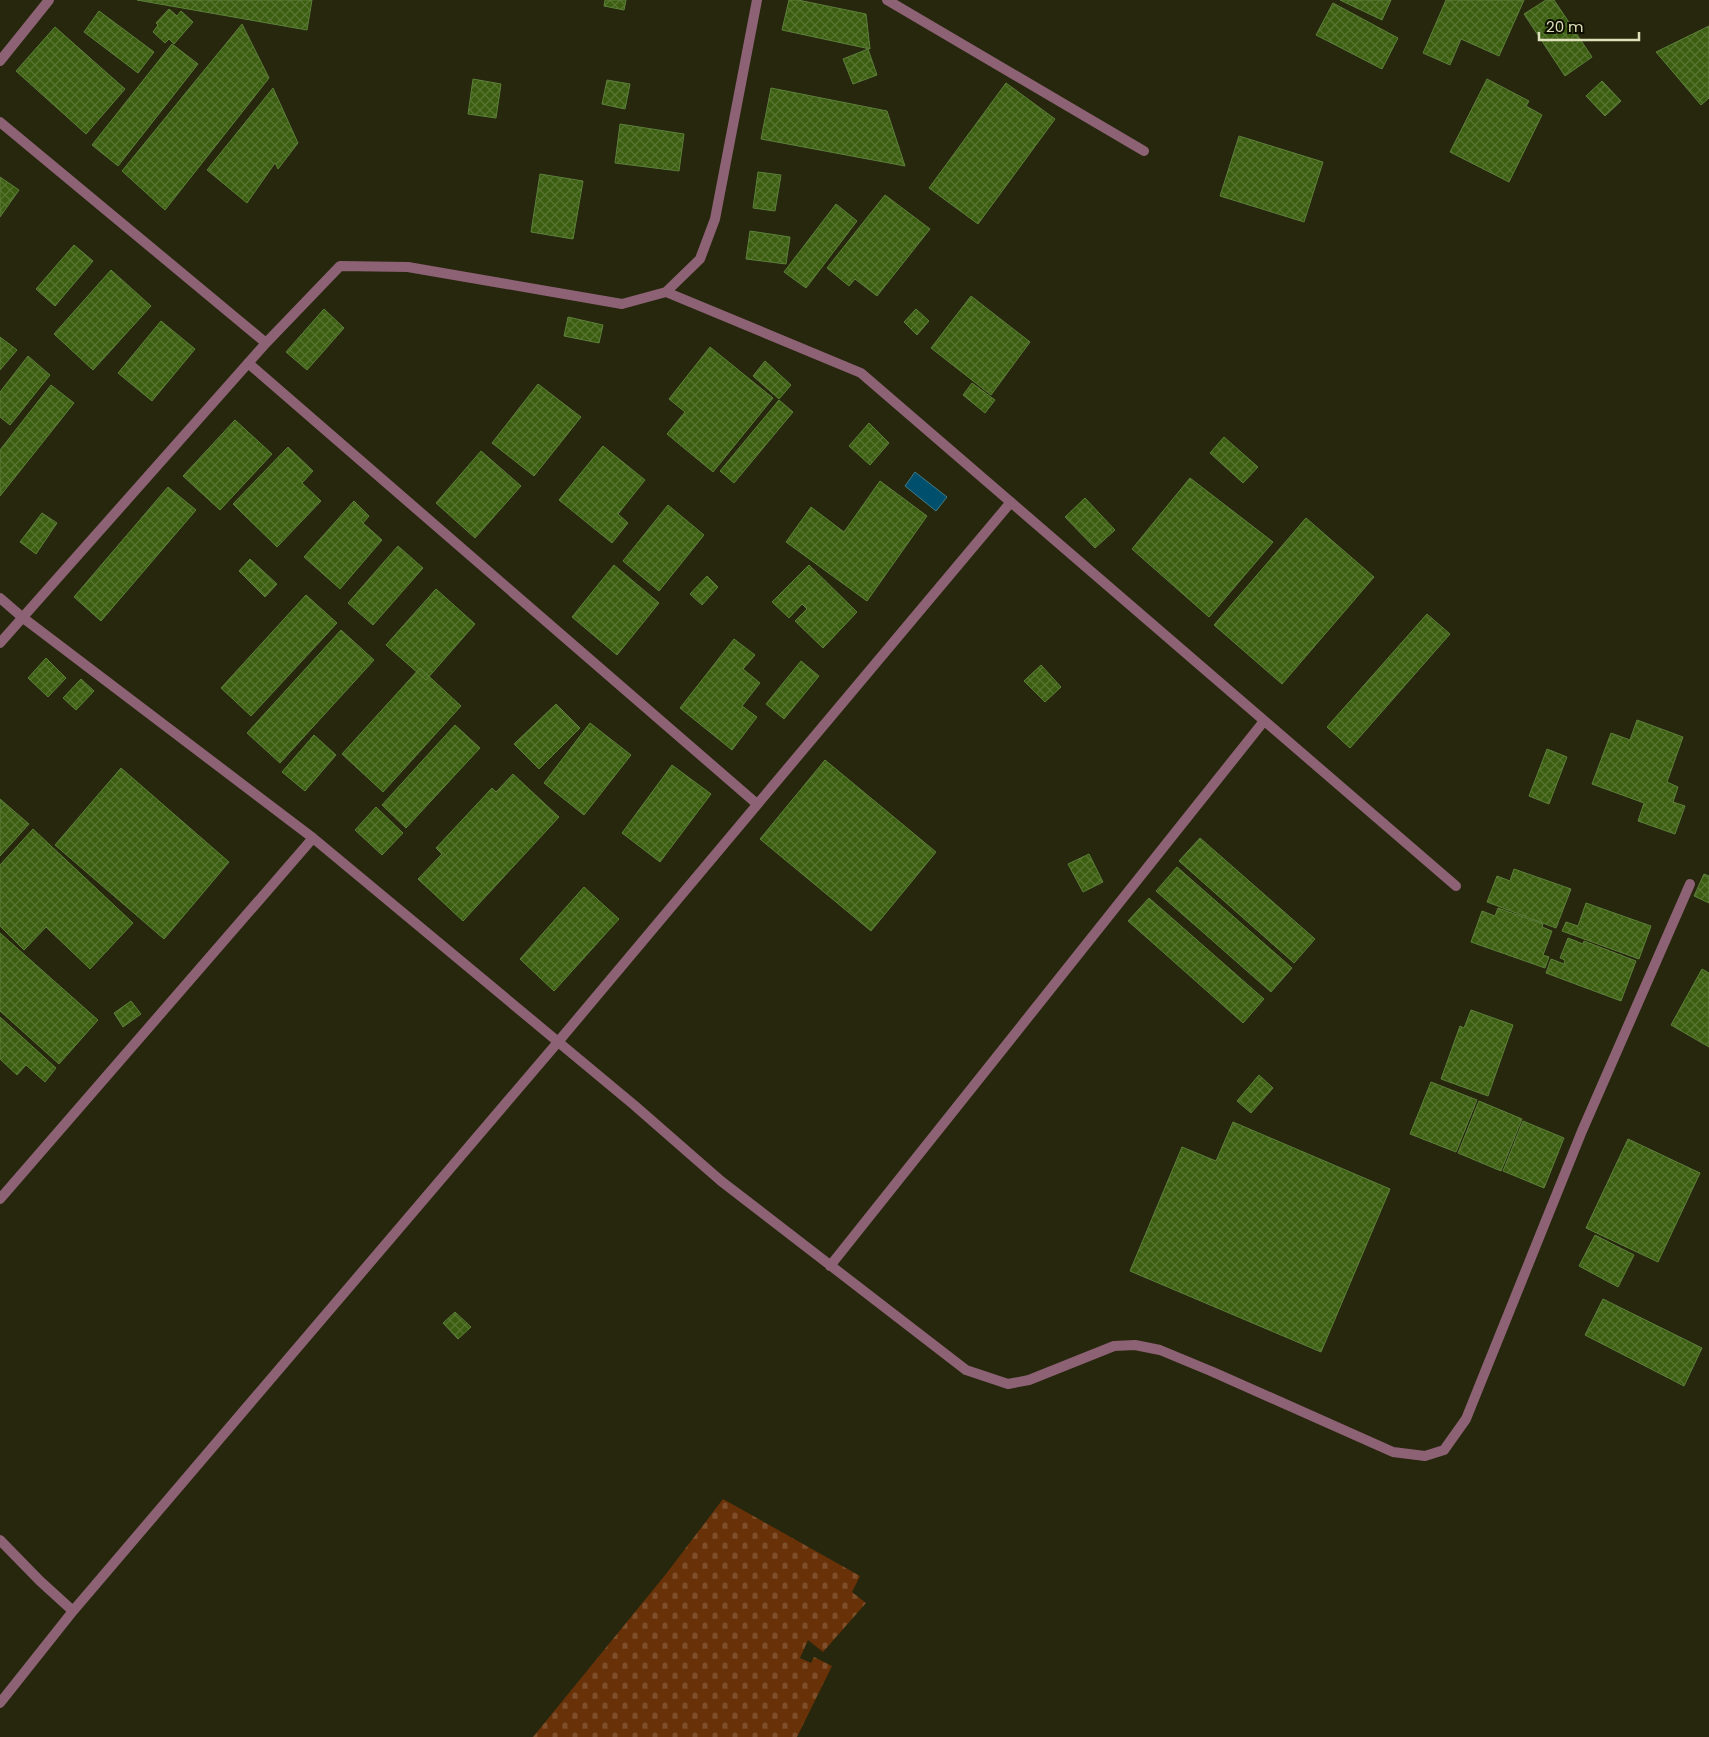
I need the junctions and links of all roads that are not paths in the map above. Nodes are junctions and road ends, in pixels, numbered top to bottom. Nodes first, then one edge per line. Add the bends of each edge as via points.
1 (49, 0) edge
2 (757, 0) edge
3 (887, 0) edge
4 (0, 61) edge
5 (0, 122) edge
6 (1144, 151) dead end
7 (666, 292) junction
8 (266, 343) junction
9 (248, 363) junction
10 (1011, 502) junction
11 (0, 598) edge
12 (22, 617) junction
13 (0, 643) edge
14 (1264, 721) junction
15 (757, 804) junction
16 (313, 838) junction
17 (1690, 884) dead end
18 (1456, 886) dead end
19 (558, 1042) junction
20 (0, 1200) edge
21 (830, 1266) junction
22 (0, 1540) edge
23 (73, 1611) junction
24 (0, 1703) edge

1 - 4 street
2 - 7 street via 715,220 700,259
3 - 6 street
5 - 8 street
7 - 8 street via 622,304 408,267 340,266
7 - 10 street via 861,373
8 - 9 street
9 - 12 street
9 - 15 street
10 - 14 street
10 - 15 street
11 - 12 street
12 - 13 street
12 - 16 street
14 - 18 street
14 - 21 street
15 - 19 street
16 - 19 street
16 - 20 street
17 - 21 street via 1582,1131 1466,1419 1444,1450 1425,1456 1393,1452 1160,1350 1135,1345 1114,1346 1029,1380 1008,1384 966,1370
19 - 21 street via 720,1182
19 - 23 street
22 - 23 street
23 - 24 street

